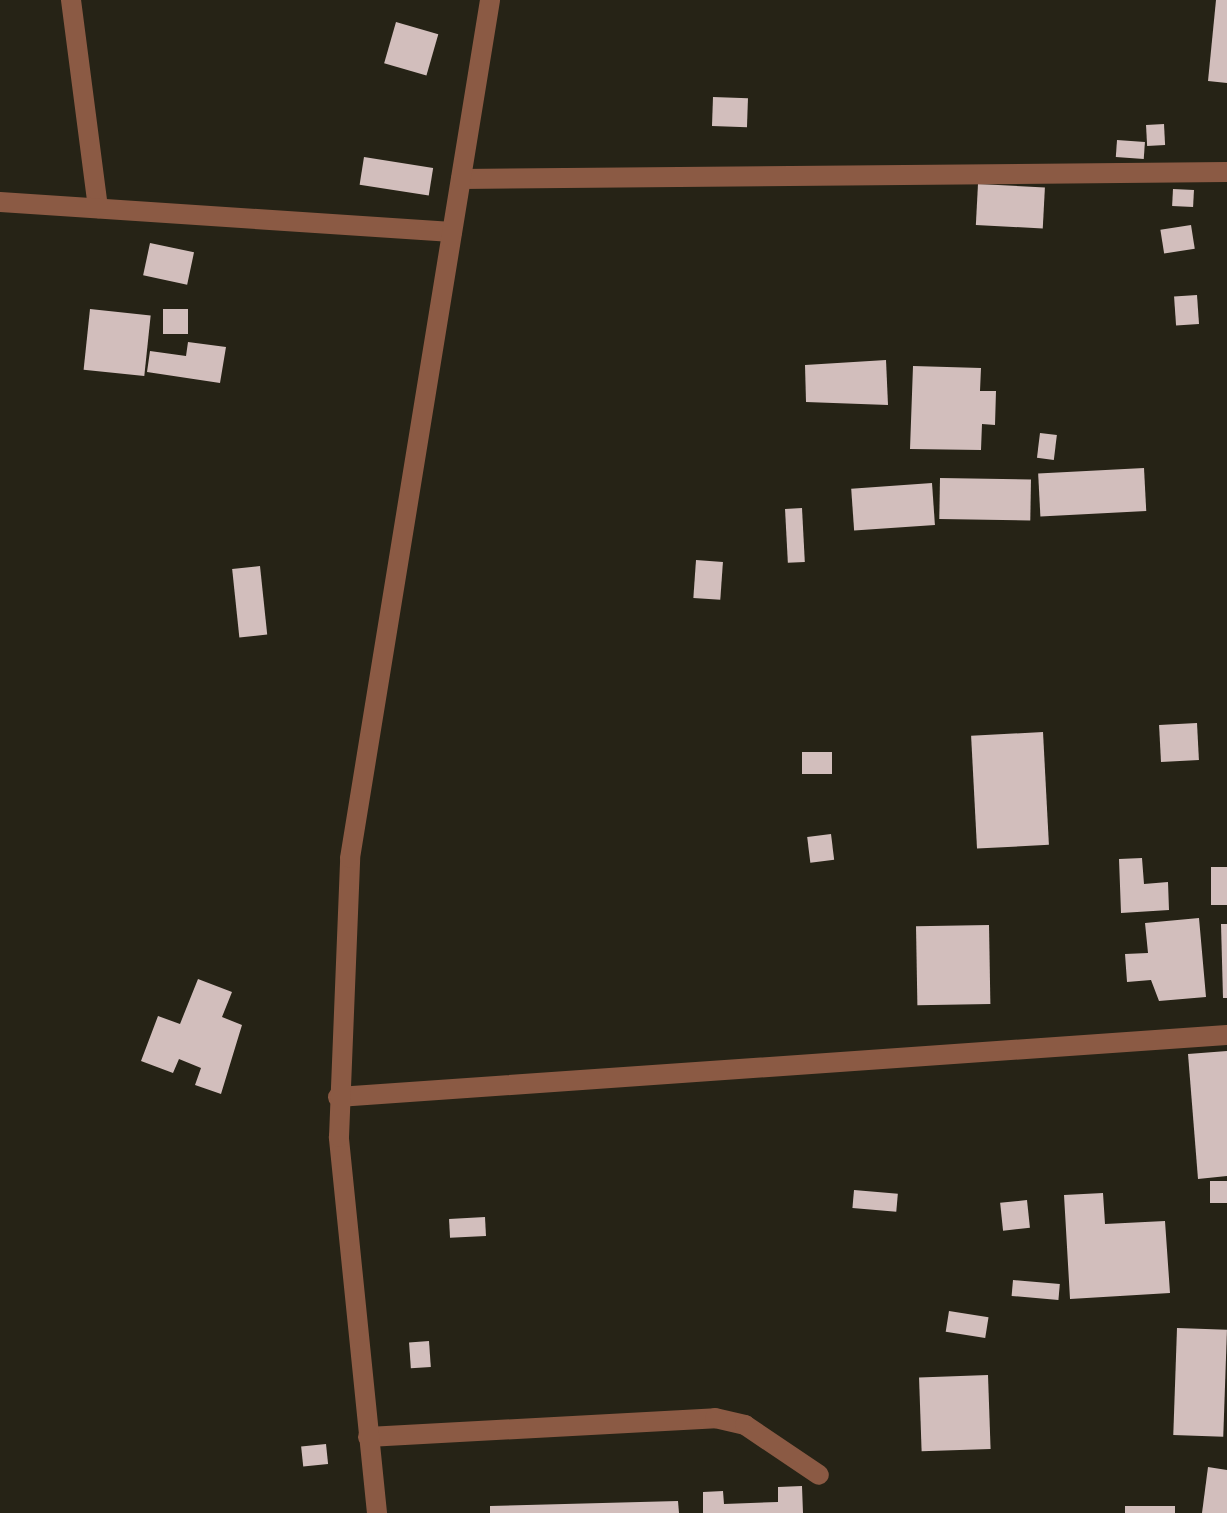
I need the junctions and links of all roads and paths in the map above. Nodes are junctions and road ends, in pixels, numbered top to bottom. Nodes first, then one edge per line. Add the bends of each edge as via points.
1 (71, 0) edge
2 (490, 0) edge
3 (1227, 172) edge
4 (461, 179) junction
5 (0, 202) edge
6 (98, 208) junction
7 (452, 232) junction
8 (1227, 1036) edge
9 (338, 1096) junction
10 (368, 1436) junction
11 (819, 1475) dead end
12 (377, 1513) edge

1 - 6 street
2 - 4 street
3 - 4 street
4 - 7 street
5 - 6 street
6 - 7 street
7 - 9 street via 350,858
8 - 9 street
9 - 10 street
10 - 11 street via 715,1418 744,1424
10 - 12 street

